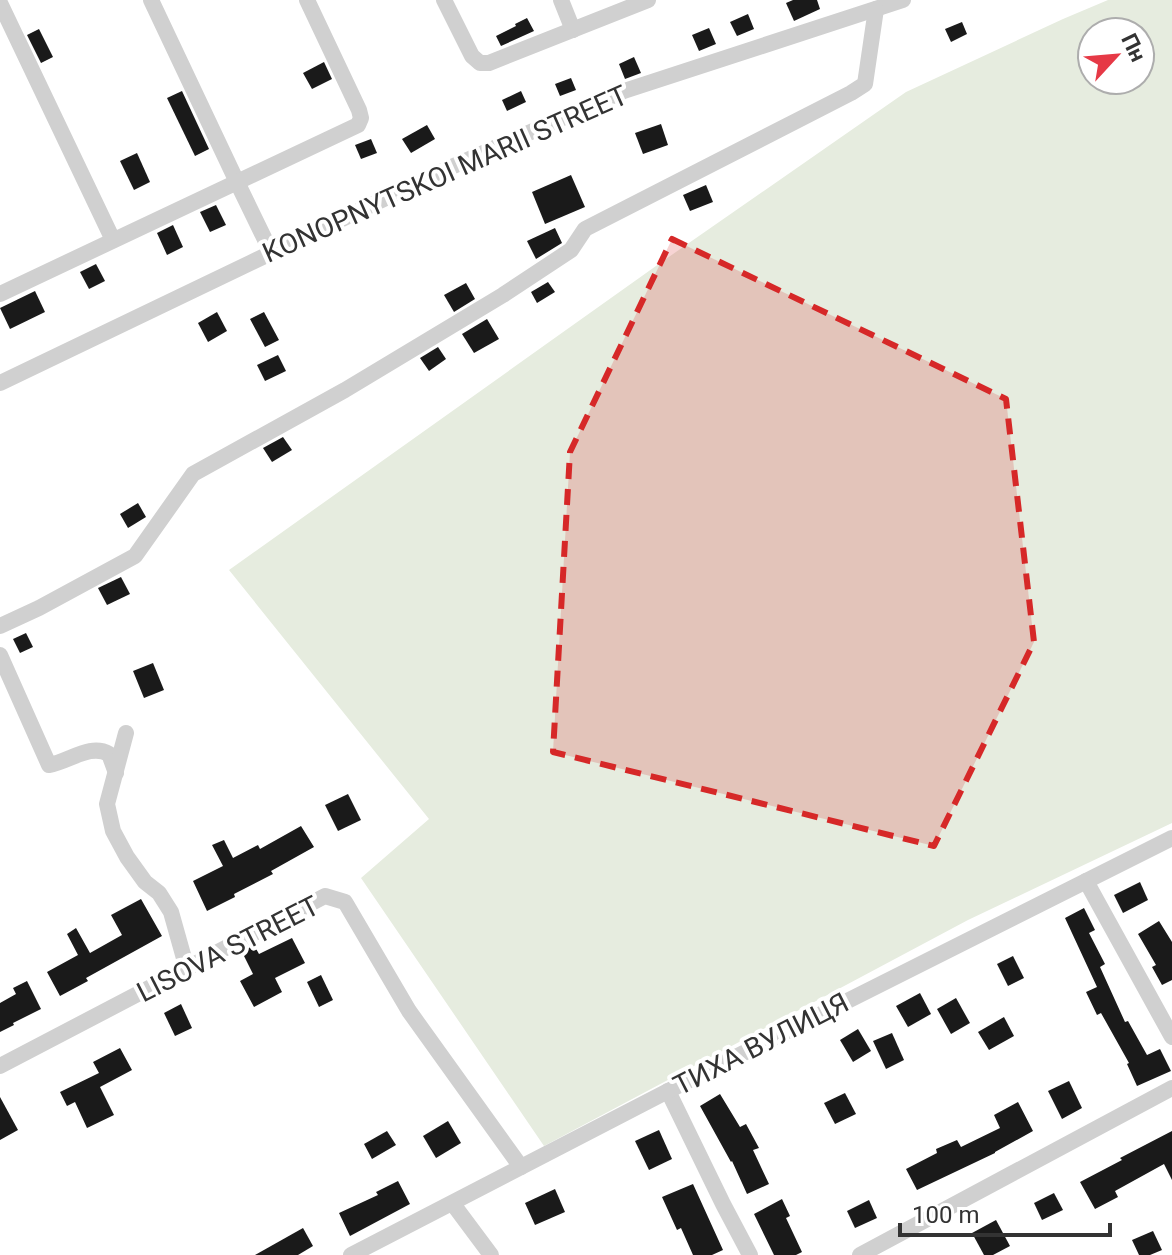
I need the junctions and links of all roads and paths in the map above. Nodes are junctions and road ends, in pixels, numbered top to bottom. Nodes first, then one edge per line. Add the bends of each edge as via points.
1 (151, 0) edge
2 (307, 0) edge
3 (444, 0) edge
4 (561, 0) edge
5 (648, 0) edge
6 (903, 0) edge
7 (0, 3) edge
8 (876, 9) junction
9 (573, 30) junction
10 (237, 182) junction
11 (113, 240) junction
12 (271, 252) junction
13 (0, 294) edge
14 (0, 383) edge
15 (0, 626) edge
16 (0, 655) edge
17 (126, 733) dead end
18 (116, 773) junction
19 (1172, 838) edge
20 (1086, 881) junction
21 (187, 969) junction
22 (1172, 1037) edge
23 (0, 1066) edge
24 (1172, 1088) edge
25 (668, 1091) junction
26 (521, 1167) junction
27 (453, 1204) junction
28 (351, 1255) edge
29 (491, 1255) edge
30 (750, 1255) edge
31 (860, 1255) edge

1 - 10 street
2 - 10 street via 361,118 358,125
3 - 9 street via 480,63
4 - 9 street
5 - 9 street
6 - 8 street, KONOPNYTSKOI MARII STREET
7 - 11 street
8 - 12 street, KONOPNYTSKOI MARII STREET via 624,91
8 - 15 street via 865,84 585,229 571,250 503,295 193,474 135,556
10 - 11 street
10 - 12 street
11 - 13 street
12 - 14 street, KONOPNYTSKOI MARII STREET
16 - 18 street via 49,765 101,749 109,754
17 - 18 street
18 - 21 street via 107,804 113,831 171,912
19 - 20 street, ТИХА ВУЛИЦЯ
20 - 22 street
20 - 25 street, ТИХА ВУЛИЦЯ
21 - 23 street, LISOVA STREET
21 - 26 street, LISOVA STREET via 325,896 345,902 409,1011
24 - 31 street
25 - 26 street, ТИХА ВУЛИЦЯ
25 - 30 street
26 - 27 street, ТИХА ВУЛИЦЯ
27 - 28 street, ТИХА ВУЛИЦЯ
27 - 29 street

